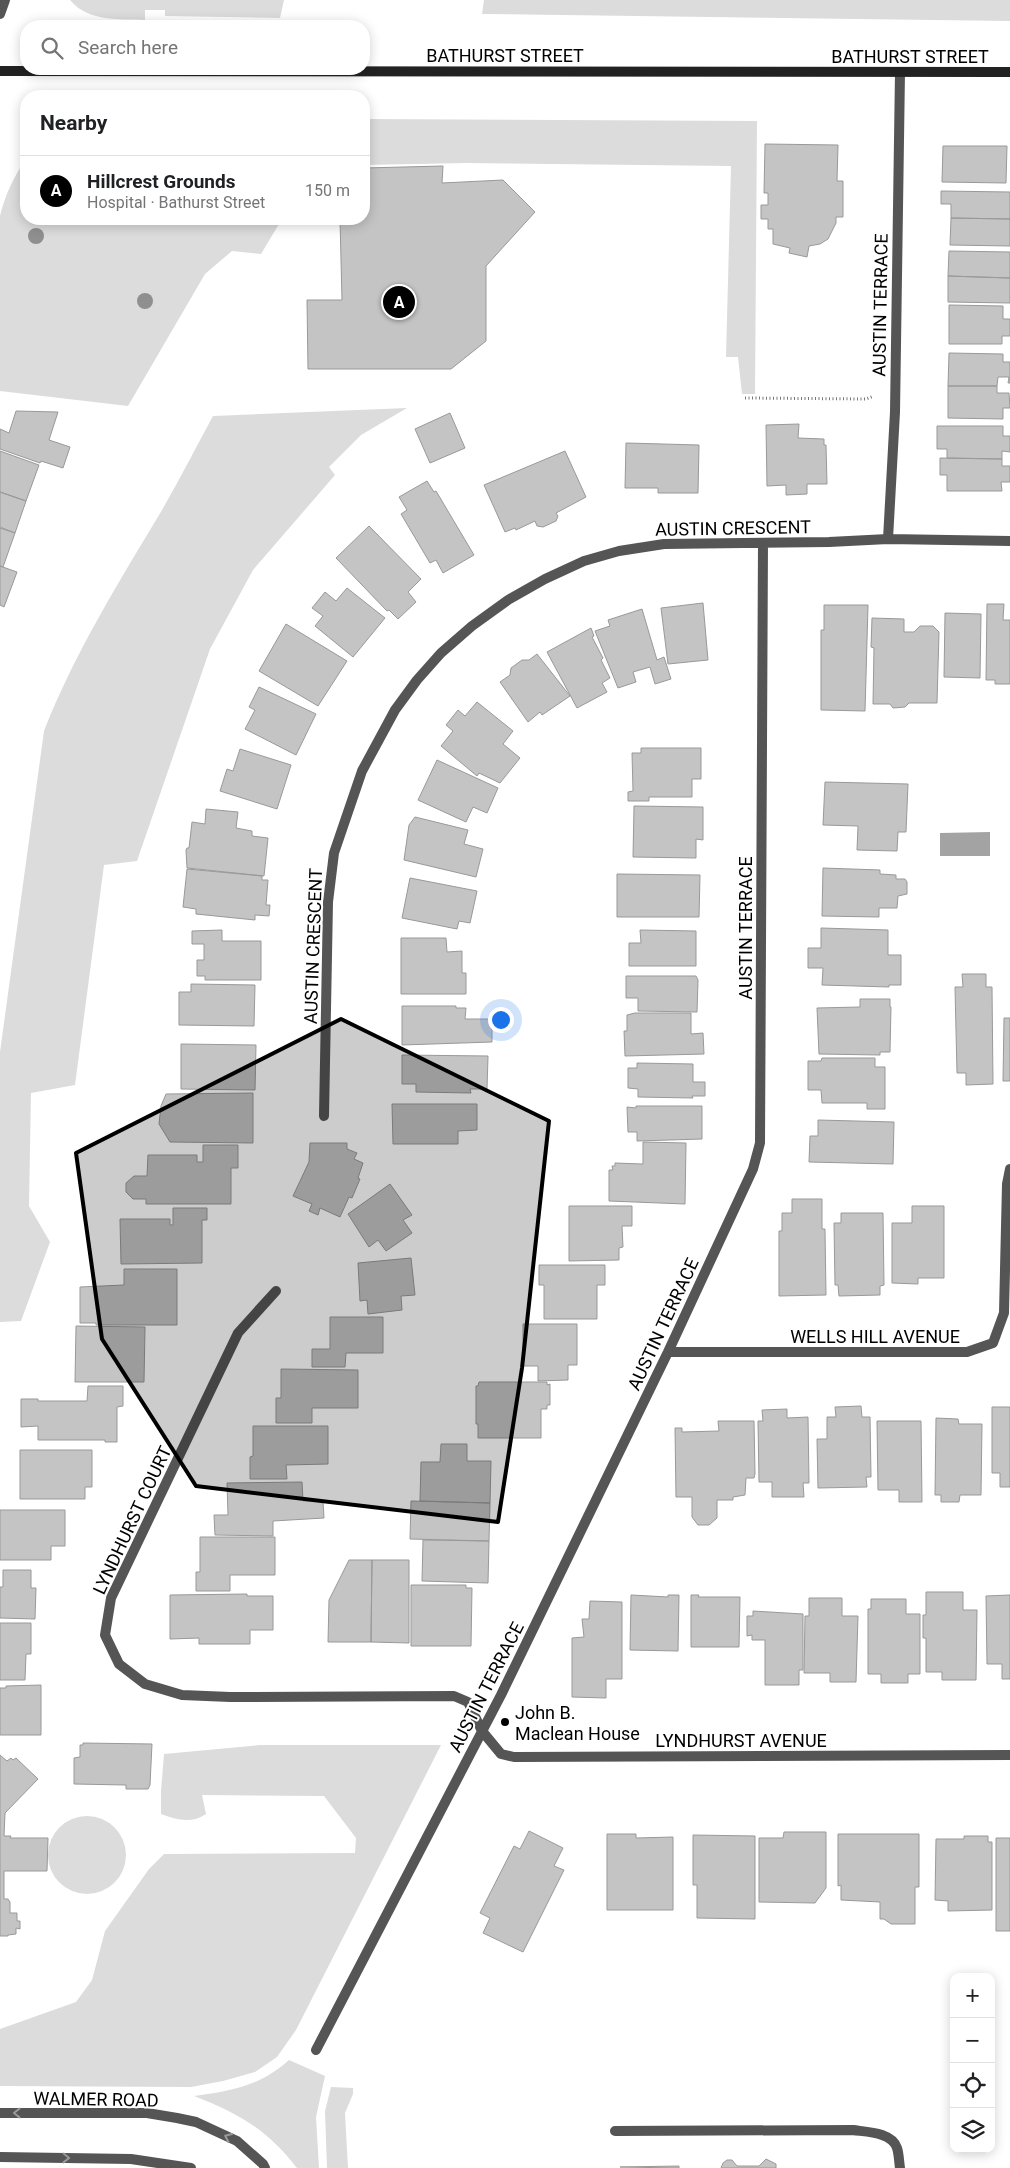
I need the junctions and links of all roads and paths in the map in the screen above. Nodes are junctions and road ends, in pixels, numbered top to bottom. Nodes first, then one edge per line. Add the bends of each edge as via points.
1 (5, 0) edge
2 (0, 14) edge
3 (0, 72) edge
4 (20, 72) edge
5 (370, 72) edge
6 (900, 72) junction
7 (1010, 72) edge
8 (874, 396) dead end
9 (745, 398) dead end
10 (888, 539) junction
11 (1010, 541) edge
12 (764, 542) junction
13 (324, 1116) dead end
14 (1010, 1169) edge
15 (276, 1291) dead end
16 (668, 1352) junction
17 (482, 1731) junction
18 (1010, 1755) edge
19 (316, 2050) dead end
20 (0, 2114) edge
21 (616, 2131) dead end
22 (0, 2158) edge
23 (190, 2168) edge
24 (264, 2168) edge
25 (900, 2168) edge

1 - 2 street
3 - 4 main road, BATHURST STREET
5 - 6 main road, BATHURST STREET
6 - 7 main road, BATHURST STREET
6 - 10 street, AUSTIN TERRACE via 895,412
8 - 9 path via 866,399
10 - 11 street, AUSTIN CRESCENT
10 - 12 street, AUSTIN CRESCENT
12 - 13 street, AUSTIN CRESCENT via 664,544 584,561 501,605 441,653 417,680 395,710 362,771 334,852 328,902
12 - 16 street, AUSTIN TERRACE via 760,1143 753,1168
14 - 16 street, WELLS HILL AVENUE via 1004,1312 992,1343 967,1352
15 - 17 street, LYNDHURST COURT via 238,1333 110,1598 105,1635 119,1664 145,1684 182,1695 454,1696 468,1702
16 - 17 street, AUSTIN TERRACE
17 - 18 street, LYNDHURST AVENUE via 501,1754 514,1757
17 - 19 street, AUSTIN TERRACE
24 -> 20 street, WALMER ROAD via 237,2141 196,2122 147,2113
21 - 25 street via 872,2132 888,2138 897,2146
22 -> 23 street via 131,2159

